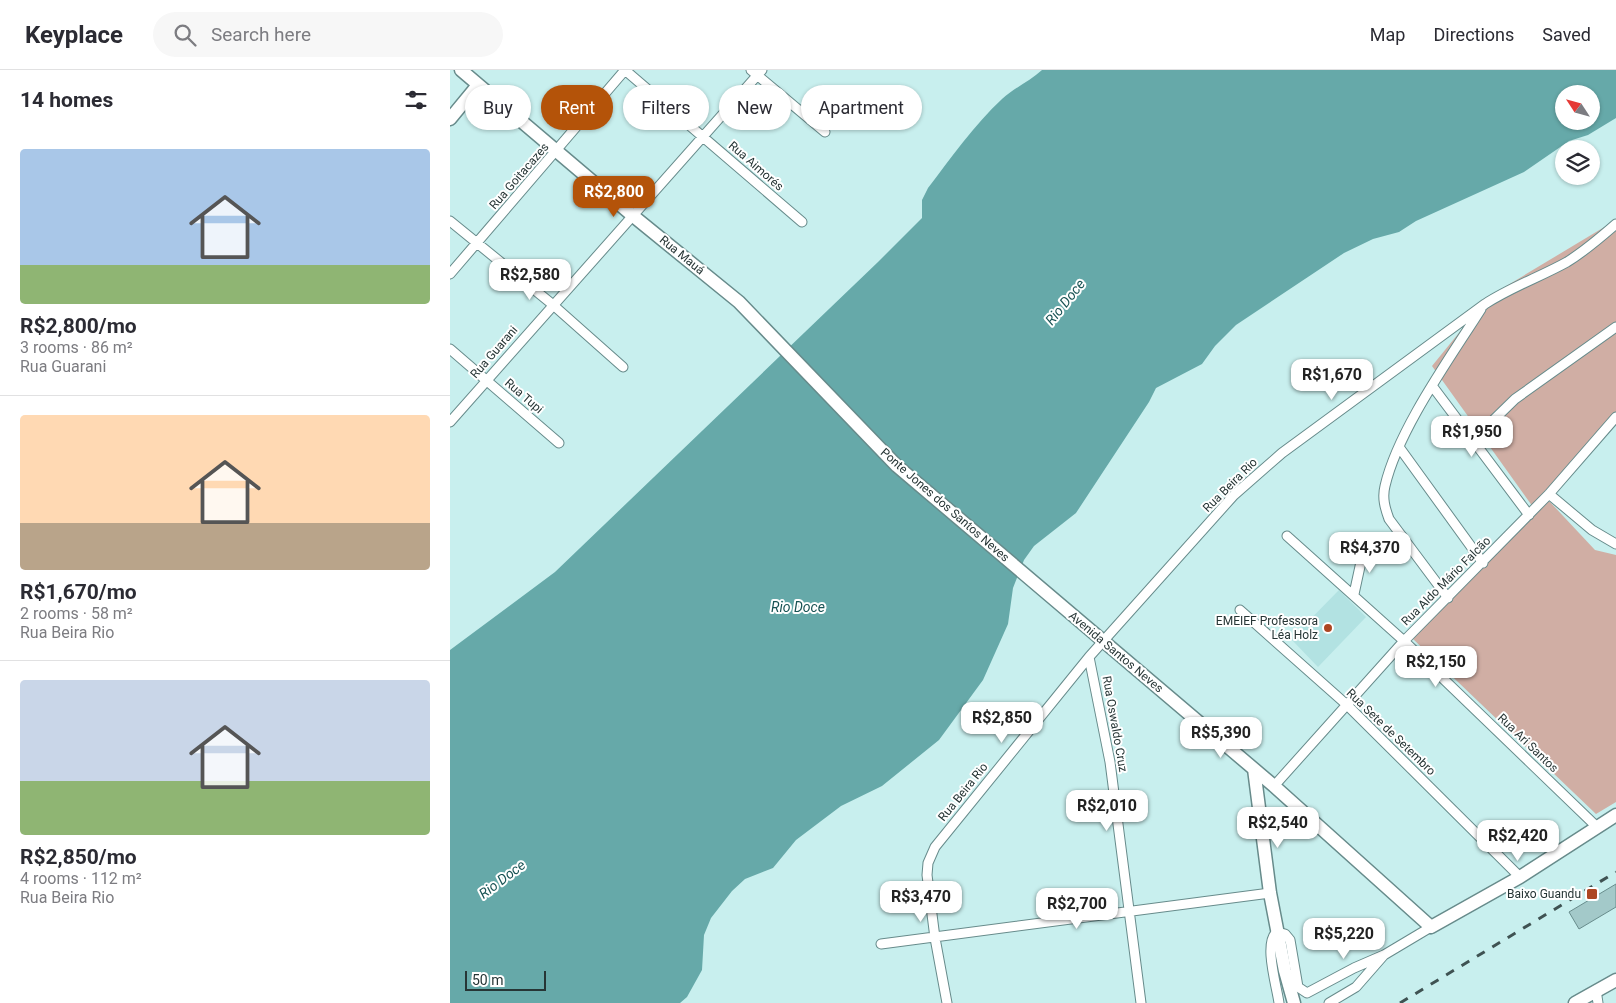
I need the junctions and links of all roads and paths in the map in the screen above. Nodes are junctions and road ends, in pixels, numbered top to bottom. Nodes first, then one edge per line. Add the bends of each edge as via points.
1 (461, 70) edge
2 (625, 70) edge
3 (757, 72) edge
4 (478, 85) edge
5 (465, 101) edge
6 (450, 119) edge
7 (531, 129) edge
8 (825, 132) dead end
9 (703, 136) junction
10 (557, 151) junction
11 (632, 215) junction
12 (450, 221) edge
13 (802, 222) dead end
14 (1616, 224) edge
15 (477, 243) junction
16 (450, 274) edge
17 (552, 304) junction
18 (1484, 304) junction
19 (1616, 327) edge
20 (783, 348) joint
21 (450, 349) edge
22 (623, 367) dead end
23 (486, 380) junction
24 (1433, 387) junction
25 (1616, 417) edge
26 (450, 422) edge
27 (1474, 440) junction
28 (558, 443) dead end
29 (1399, 448) junction
30 (1549, 494) junction
31 (1529, 515) junction
32 (1287, 536) dead end
33 (1616, 544) edge
34 (1364, 548) dead end
35 (1483, 562) junction
36 (1025, 575) joint
37 (1354, 594) junction
38 (1448, 598) junction
39 (1240, 610) dead end
40 (1404, 640) junction
41 (1103, 642) junction
42 (1089, 657) junction
43 (1347, 706) junction
44 (1254, 769) junction
45 (1274, 786) junction
46 (1616, 815) edge
47 (1596, 827) junction
48 (1520, 877) junction
49 (1270, 893) junction
50 (1130, 911) junction
51 (1432, 927) junction
52 (1277, 932) junction
53 (935, 938) junction
54 (881, 944) dead end
55 (1384, 955) junction
56 (1616, 980) edge
57 (1597, 997) edge
58 (947, 1003) edge
59 (1142, 1003) edge
60 (1279, 1003) edge
61 (1294, 1003) edge
62 (1329, 1003) edge
63 (1575, 1003) edge

1 - 4 street, Rua Mauá
2 - 9 street, Rua Aimorés
2 - 10 street, Rua Goitacazes
3 - 8 street, Rua Guarani
3 - 9 street, Rua Guarani
5 - 6 street
7 - 10 street, Rua Mauá
9 - 11 street, Rua Guarani
9 - 13 street, Rua Aimorés
10 - 11 street, Rua Mauá
10 - 15 street, Rua Goitacazes
11 - 17 street, Rua Guarani
11 - 20 street, Rua Mauá via 739,302
12 - 15 street
14 - 18 street, Rua Beira Rio via 1566,262
15 - 16 street, Rua Goitacazes
15 - 17 street
17 - 22 street
17 - 23 street, Rua Guarani
18 - 24 street
18 - 41 street, Rua Beira Rio via 1254,476
19 - 27 street via 1515,399
20 - 36 street, Ponte Jones dos Santos Neves via 897,466
21 - 23 street, Rua Tupi
23 - 26 street, Rua Guarani
23 - 28 street, Rua Tupi
24 - 27 street
24 - 29 street
25 - 30 street, Rua Aldo Mário Falcão
27 - 31 street
29 - 35 street
29 - 38 street via 1385,486 1384,507 1389,519
30 - 31 street, Rua Aldo Mário Falcão
30 - 33 street via 1592,530
31 - 35 street, Rua Aldo Mário Falcão
32 - 37 street, Rua Ari Santos
34 - 37 street
35 - 38 street, Rua Aldo Mário Falcão
36 - 41 street, Avenida Santos Neves
37 - 40 street, Rua Ari Santos
38 - 40 street, Rua Aldo Mário Falcão
39 - 43 street, Rua Sete de Setembro
40 - 43 street, Rua Aldo Mário Falcão
40 - 47 street, Rua Ari Santos
41 - 42 street, Rua Beira Rio
41 - 44 street, Avenida Santos Neves
42 - 50 street, Rua Oswaldo Cruz via 1110,762
42 - 53 street, Rua Beira Rio via 935,847 927,875
43 - 45 street, Rua Aldo Mário Falcão
43 - 48 street, Rua Sete de Setembro
44 - 45 street, Avenida Santos Neves
44 - 49 street
45 - 51 street, Avenida Santos Neves
46 - 47 street
47 - 48 street
48 - 51 street
49 - 50 street
49 - 52 street
50 - 53 street
50 - 59 street, Rua Oswaldo Cruz
51 - 55 street
52 - 55 street via 1286,934 1290,940 1298,985 1303,992 1312,991
52 - 60 street via 1271,938 1270,948
52 - 61 street
53 - 54 street
53 - 58 street
55 - 62 street via 1356,987
56 - 57 street
57 - 63 street

